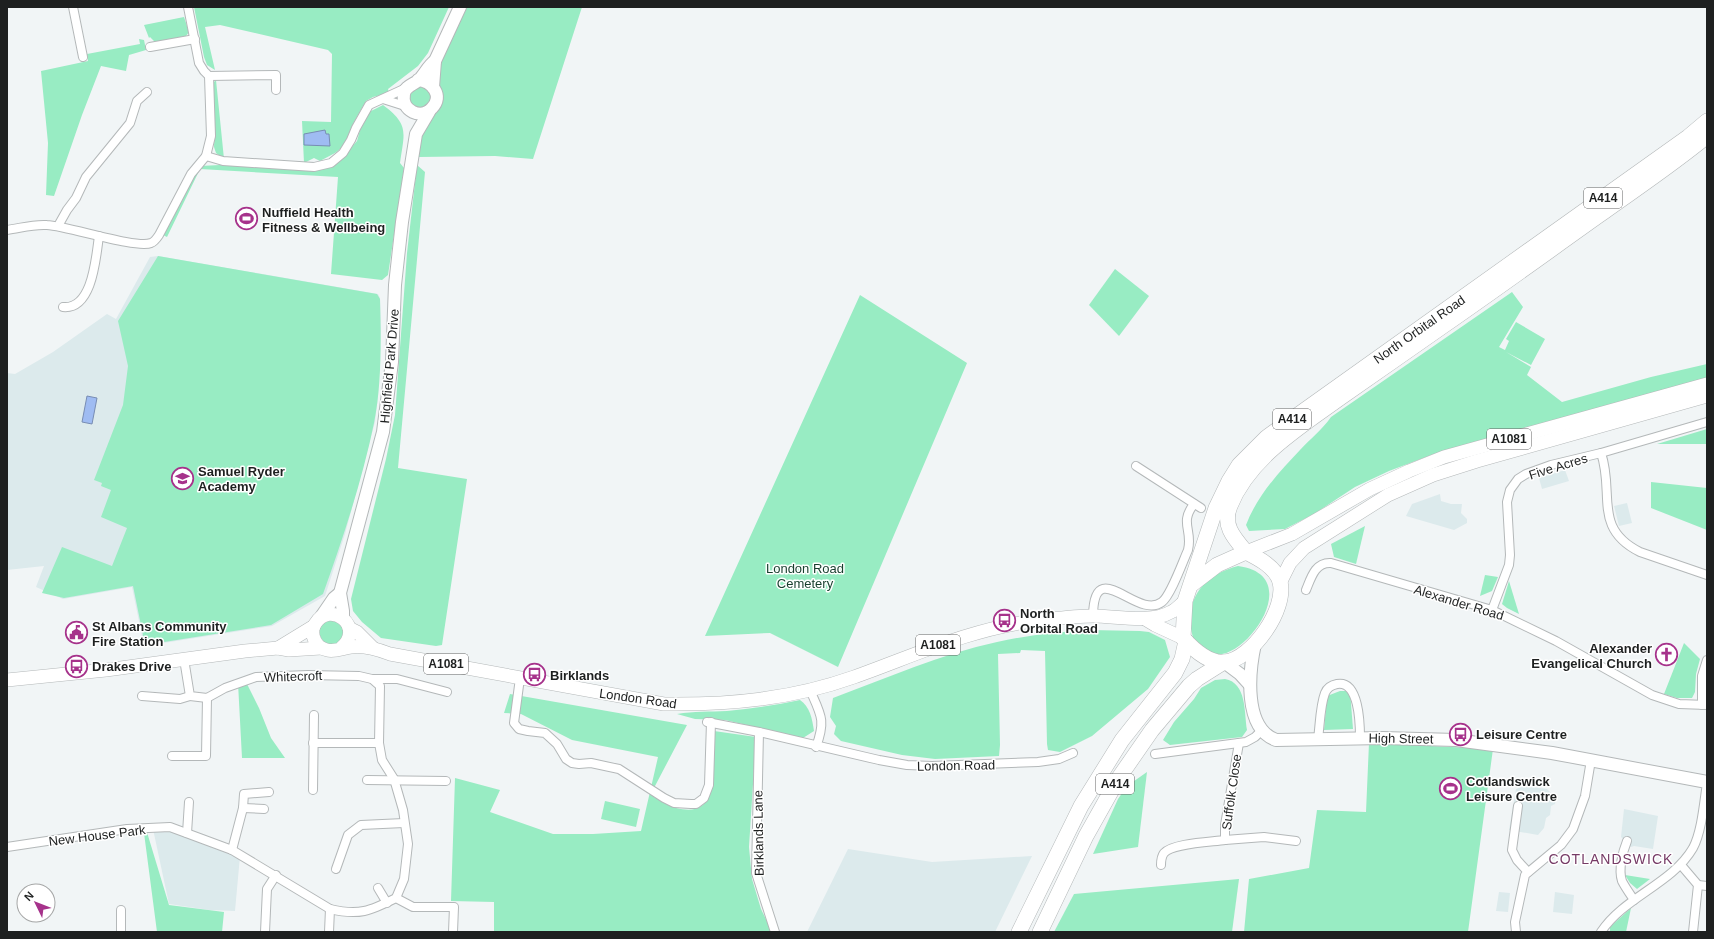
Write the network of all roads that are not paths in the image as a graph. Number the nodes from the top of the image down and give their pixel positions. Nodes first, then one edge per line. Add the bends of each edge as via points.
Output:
1 (73, 7) edge
2 (188, 7) edge
3 (460, 7) edge
4 (195, 39) junction
5 (150, 47) dead end
6 (83, 57) dead end
7 (435, 61) junction
8 (209, 76) junction
9 (418, 80) junction
10 (433, 87) junction
11 (406, 88) junction
12 (276, 90) dead end
13 (147, 92) dead end
14 (383, 99) junction
15 (408, 109) junction
16 (429, 112) junction
17 (1707, 121) edge
18 (416, 134) junction
19 (1707, 136) edge
20 (206, 156) junction
21 (58, 226) junction
22 (7, 230) edge
23 (99, 236) junction
24 (63, 307) dead end
25 (1707, 384) edge
26 (1707, 396) edge
27 (1707, 422) edge
28 (1601, 453) junction
29 (1136, 466) dead end
30 (1246, 552) junction
31 (1707, 575) edge
32 (1280, 583) junction
33 (1191, 584) junction
34 (1306, 590) dead end
35 (340, 593) junction
36 (1185, 601) junction
37 (1492, 610) junction
38 (1093, 616) junction
39 (1146, 619) junction
40 (318, 622) junction
41 (346, 623) junction
42 (1185, 640) junction
43 (1254, 644) junction
44 (278, 648) junction
45 (321, 648) junction
46 (341, 648) junction
47 (373, 648) junction
48 (184, 659) junction
49 (1707, 660) edge
50 (1224, 662) junction
51 (520, 678) junction
52 (372, 679) junction
53 (7, 680) edge
54 (1250, 685) junction
55 (810, 690) junction
56 (447, 692) dead end
57 (142, 696) dead end
58 (190, 696) junction
59 (207, 698) junction
60 (1704, 705) edge
61 (314, 715) dead end
62 (1262, 730) junction
63 (760, 732) junction
64 (1360, 738) junction
65 (1318, 739) junction
66 (313, 743) junction
67 (379, 743) junction
68 (1239, 743) junction
69 (816, 747) junction
70 (1072, 753) dead end
71 (1155, 754) dead end
72 (172, 756) dead end
73 (1590, 760) junction
74 (394, 779) junction
75 (367, 780) dead end
76 (446, 781) dead end
77 (1707, 782) edge
78 (313, 790) dead end
79 (269, 792) dead end
80 (189, 802) dead end
81 (1518, 806) dead end
82 (243, 808) junction
83 (264, 809) dead end
84 (404, 823) junction
85 (187, 833) junction
86 (1225, 840) junction
87 (1627, 841) dead end
88 (1296, 842) dead end
89 (7, 847) edge
90 (232, 850) junction
91 (1161, 865) dead end
92 (1681, 865) junction
93 (336, 869) dead end
94 (1528, 872) junction
95 (276, 876) junction
96 (1698, 885) junction
97 (1707, 886) edge
98 (378, 888) dead end
99 (396, 898) junction
100 (1634, 900) junction
101 (387, 903) junction
102 (330, 909) junction
103 (121, 910) dead end
104 (121, 932) edge
105 (265, 932) edge
106 (329, 932) edge
107 (453, 932) edge
108 (775, 932) edge
109 (1019, 932) edge
110 (1040, 932) edge
111 (1516, 932) edge
112 (1601, 932) edge
113 (1693, 932) edge

1 - 6 street
2 - 4 street
3 - 7 street, Highfield Park Drive
4 - 5 street
4 - 8 street via 199,63
7 - 9 street, Highfield Park Drive
7 - 10 street, Highfield Park Drive
8 - 12 street via 276,75
8 - 20 street via 211,136
9 - 10 street
9 - 11 street, Highfield Park Drive
10 - 16 street, Highfield Park Drive via 437,99
11 - 14 street
11 - 15 street, Highfield Park Drive via 403,100
13 - 21 street via 137,100 130,123 86,177
14 - 15 street
14 - 20 street via 369,105 351,140 331,163 299,166 223,161
15 - 16 street via 417,114
15 - 18 street, Highfield Park Drive
16 - 18 street, Highfield Park Drive
17 - 33 highway, North Orbital Road / A414 via 1267,437 1239,465 1222,493
18 - 35 street, Highfield Park Drive via 395,285 387,412
19 - 30 highway, North Orbital Road / A414 via 1277,445 1244,481 1227,515 1229,529
20 - 23 street via 191,174 155,240 146,244
21 - 22 street via 31,225
21 - 23 street
23 - 24 street via 90,285 78,304
25 - 30 main road, A1081 via 1444,457 1370,489 1292,534
26 - 32 main road, A1081 via 1477,461 1407,486 1381,499 1304,548 1290,563
27 - 28 street, Five Acres
28 - 31 street via 1607,475 1607,510 1610,522 1619,537 1640,552
28 - 37 street, Five Acres via 1526,474 1518,479 1510,490 1507,502 1509,565
29 - 38 street via 1197,506 1187,515 1190,544 1164,601 1149,606 1114,589 1106,588 1094,599
30 - 32 highway via 1265,563
30 - 33 highway via 1217,565
32 - 43 highway via 1278,608 1269,626
33 - 36 highway
34 - 37 street, Alexander Road via 1319,566 1331,563
35 - 40 street, Highfield Park Drive
35 - 41 street, Highfield Park Drive
36 - 39 main road, London Road / A1081 via 1172,612
36 - 42 highway
37 - 60 street, Alexander Road via 1556,641 1652,695 1679,704
38 - 39 main road, London Road / A1081
38 - 55 main road, London Road / A1081 via 1024,622 972,634 854,677
39 - 42 main road, London Road / A1081
40 - 41 main road via 331,614
40 - 44 main road, London Road / A1081
40 - 45 main road via 313,636
41 - 46 main road via 348,640
41 - 47 main road, London Road / A1081
42 - 50 highway via 1205,656
42 - 109 highway, A414 via 1182,659 1175,673 1122,740 1081,806
43 - 50 highway via 1238,656
43 - 54 street
44 - 45 main road, London Road / A1081
44 - 48 main road, London Road / A1081
45 - 46 main road, London Road / A1081 via 334,651
46 - 47 main road, London Road / A1081
47 - 51 main road, London Road / A1081 via 390,654
48 - 53 main road, London Road / A1081
48 - 58 street
49 - 60 street via 1702,676
50 - 54 street
50 - 110 highway, A414 via 1197,678 1189,686 1133,756 1100,810
51 - 55 main road, London Road / A1081 via 664,704 710,705
51 - 63 street, London Road via 514,723 519,729 545,733 558,744 566,759 572,763 591,762 619,769 674,803 696,804 704,798 709,785 709,722
52 - 56 street via 397,679
52 - 59 street, Whitecroft via 359,676 314,675 256,677 225,688
52 - 67 street via 380,686
54 - 62 street via 1255,716
55 - 69 street via 822,722
57 - 58 street
58 - 59 street
59 - 72 street via 206,756
61 - 66 street
62 - 65 street, High Street via 1276,740
62 - 68 street via 1251,740
63 - 69 street, London Road
63 - 108 street, Birklands Lane via 756,873
64 - 65 street, High Street
64 - 65 street via 1354,695 1349,687 1340,684 1331,686 1324,694
64 - 73 street, High Street via 1456,740
66 - 67 street
66 - 78 street
67 - 74 street via 382,760
68 - 71 street
68 - 86 street, Suffolk Close via 1225,825
69 - 70 street, London Road via 886,762 932,766 1038,762 1059,759
73 - 77 street, High Street
73 - 94 street via 1585,796 1573,829 1561,845
74 - 75 street
74 - 76 street
74 - 84 street
77 - 92 street via 1698,835
79 - 82 street via 244,794
80 - 85 street
81 - 94 street via 1512,850
82 - 83 street
82 - 90 street
84 - 93 street via 361,825 348,836
84 - 99 street via 408,844 404,879
85 - 89 street, New House Park via 170,827 127,829
85 - 90 street, New House Park
86 - 88 street, Suffolk Close via 1264,837
86 - 91 street, Suffolk Close via 1174,848 1165,852
87 - 100 street via 1621,875 1622,882
90 - 95 street, New House Park
92 - 96 street
92 - 100 street
94 - 111 street via 1519,897
95 - 102 street, New House Park
95 - 105 street via 267,889
96 - 97 street
96 - 113 street
98 - 101 street
99 - 101 street, New House Park
99 - 107 street via 413,907 454,907
100 - 112 street via 1609,921
101 - 102 street, New House Park via 369,911 347,913
102 - 106 street
103 - 104 street

